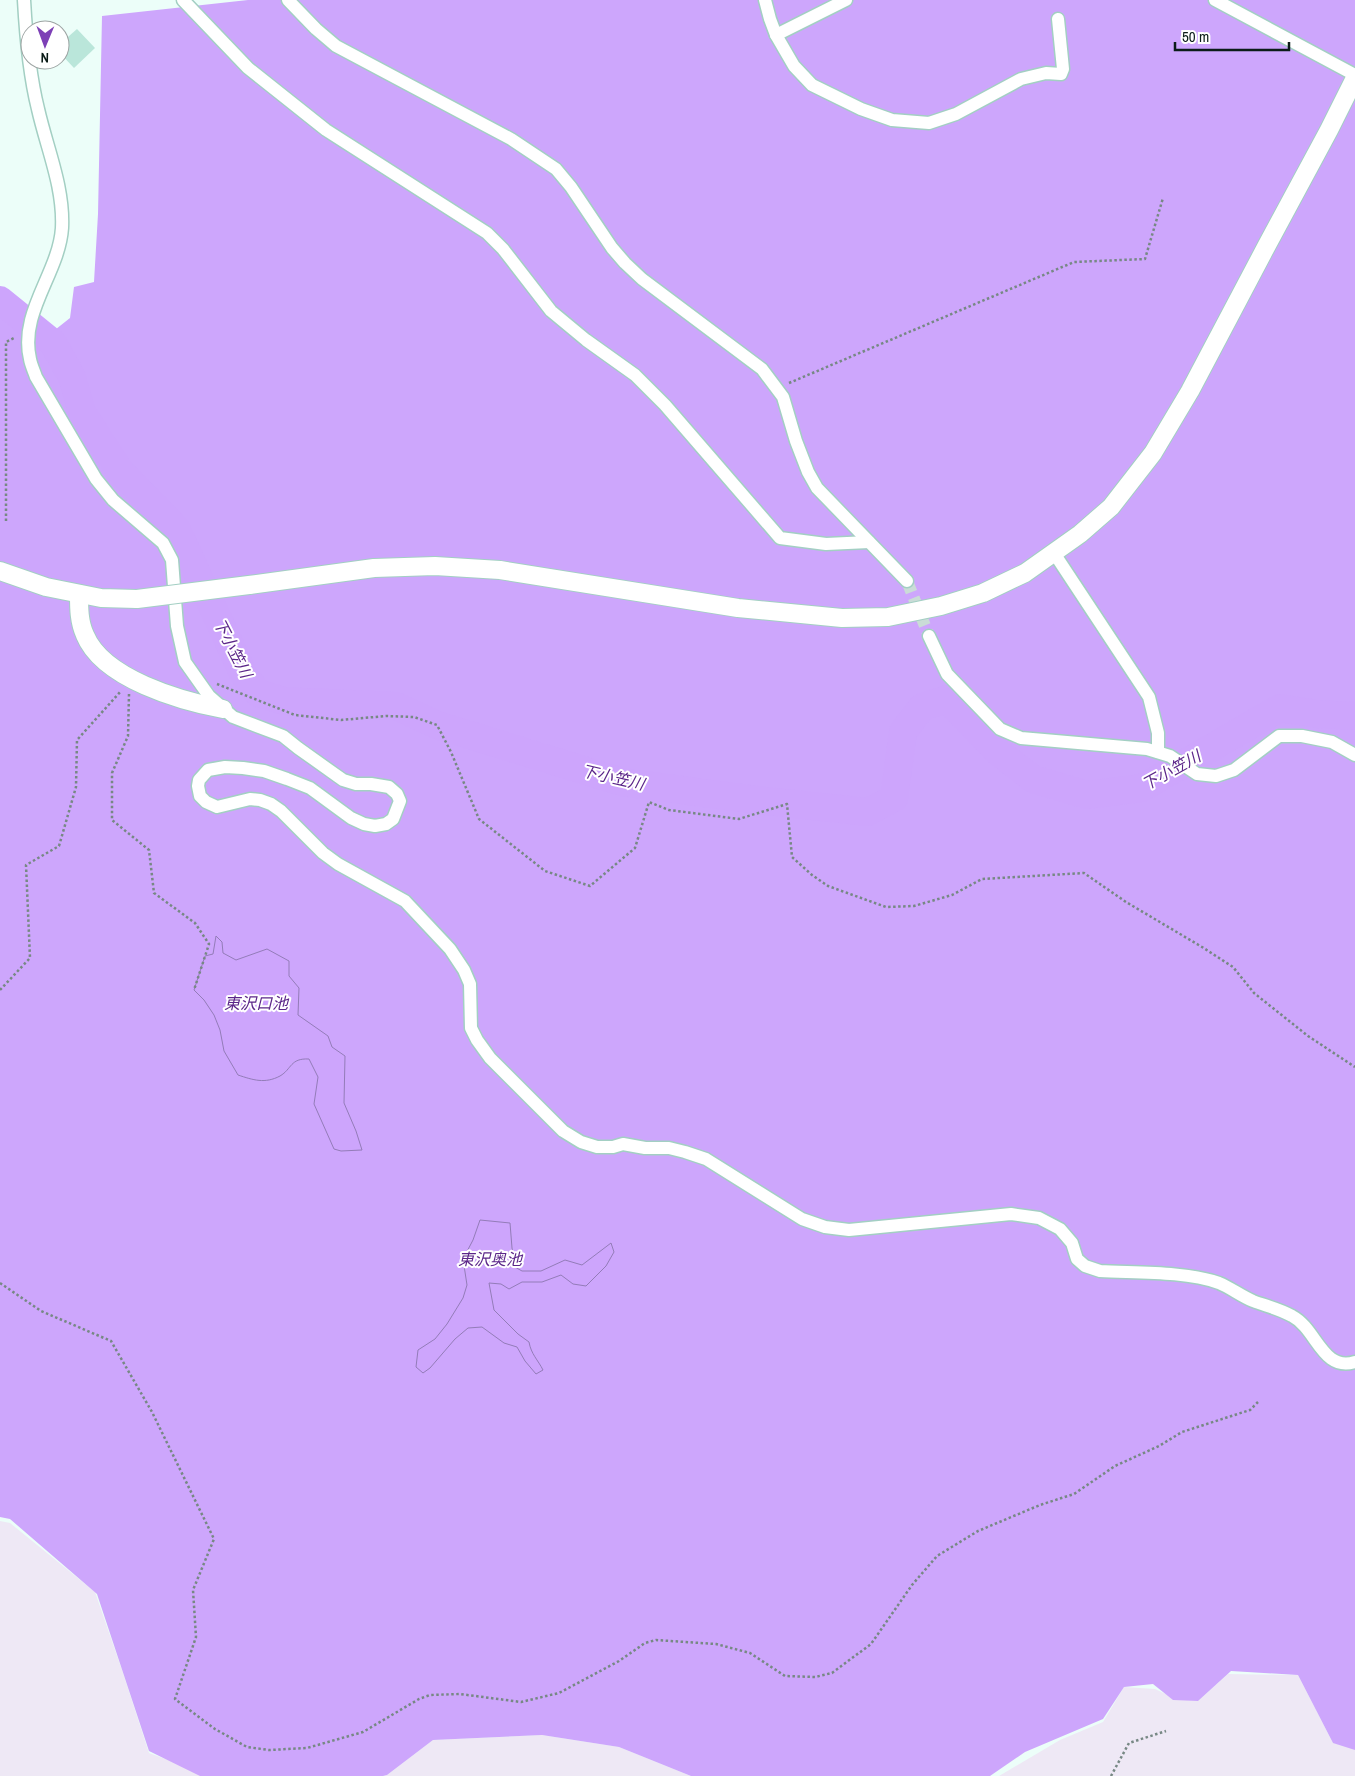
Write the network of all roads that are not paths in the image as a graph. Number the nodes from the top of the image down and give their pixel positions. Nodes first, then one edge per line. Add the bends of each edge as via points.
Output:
1 (24, 0) edge
2 (183, 0) edge
3 (288, 0) edge
4 (765, 0) edge
5 (846, 0) edge
6 (1215, 0) edge
7 (1058, 19) dead end
8 (776, 35) junction
9 (1355, 76) edge
10 (869, 542) junction
11 (1054, 553) junction
12 (0, 571) edge
13 (907, 581) tunnel mouth
14 (78, 594) junction
15 (929, 636) tunnel mouth
16 (223, 709) junction
17 (1158, 752) junction
18 (1355, 755) edge
19 (1355, 1362) edge

1 - 16 street via 31,82 56,174 62,211 60,240 33,311 28,339 29,359 36,377 96,479 112,500 163,543 168,551 172,560 177,626 185,662 209,696
2 - 10 street via 248,68 326,130 487,233 551,311 636,375 665,405 780,538 826,544
3 - 10 street via 336,46 510,139 556,169 612,248 642,280 762,369 783,396 808,472 817,488
4 - 8 street
5 - 8 street
6 - 9 street
7 - 8 street via 1061,74 1046,73 1022,79 956,114 929,123 892,120 812,85 794,66
9 - 11 street via 1190,391 1152,452 1111,507
10 - 13 street
11 - 14 street, bridge via 1025,573 983,593 888,617 842,618 738,608 500,570 435,566 374,568 137,599
11 - 17 street via 1149,697 1158,733
12 - 14 street
14 - 16 street via 80,622 86,637 108,665 134,681 197,704
15 - 17 street via 947,674 1000,729 1021,738
16 - 19 street via 233,717 283,736 343,780 389,788 397,794 400,801 394,819 375,826 351,818 310,788 264,771 225,767 208,770 198,786 200,796 217,807 250,799 271,804 338,864 405,901 450,949 464,970 470,984 471,1028 490,1058 562,1131 581,1142 597,1148 623,1144 669,1148 706,1160 802,1219 825,1227 848,1230 1011,1214 1039,1218 1060,1229 1072,1243 1077,1259 1085,1266 1198,1278 1219,1284 1294,1316 1311,1331 1325,1354 1335,1362
17 - 18 street via 1197,774 1216,776 1234,770 1278,736 1302,736 1332,742

